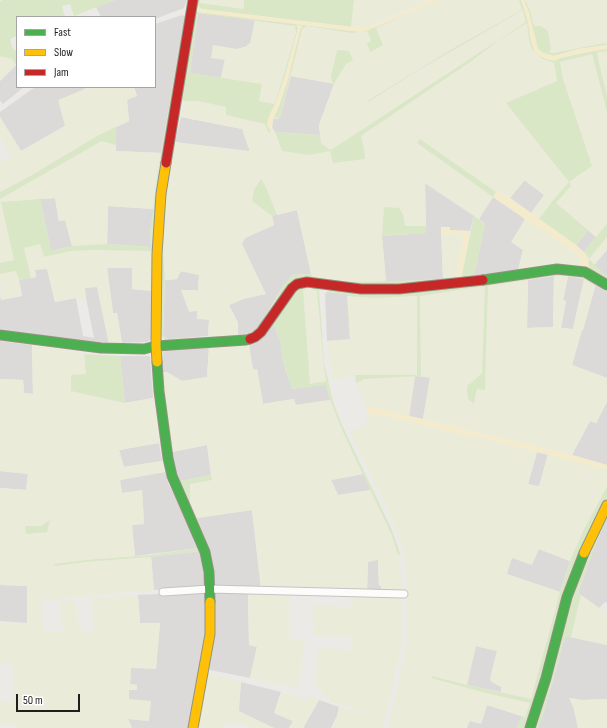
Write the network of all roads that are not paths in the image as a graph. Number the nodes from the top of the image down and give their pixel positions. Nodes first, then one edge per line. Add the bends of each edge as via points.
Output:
1 (193, 0) edge
2 (607, 285) edge
3 (0, 335) edge
4 (156, 346) junction
5 (607, 504) edge
6 (210, 589) junction
7 (163, 592) dead end
8 (404, 594) dead end
9 (193, 728) edge
10 (530, 728) edge

1 - 4 street via 161,194 157,254
2 - 4 street via 585,272 558,269 399,289 361,289 302,282 292,288 267,325 255,337 246,340
3 - 4 street via 101,348 144,349
4 - 6 street via 159,390 172,476 205,552
5 - 10 street via 586,547 567,597
6 - 7 street
6 - 8 street
6 - 9 street via 210,634

